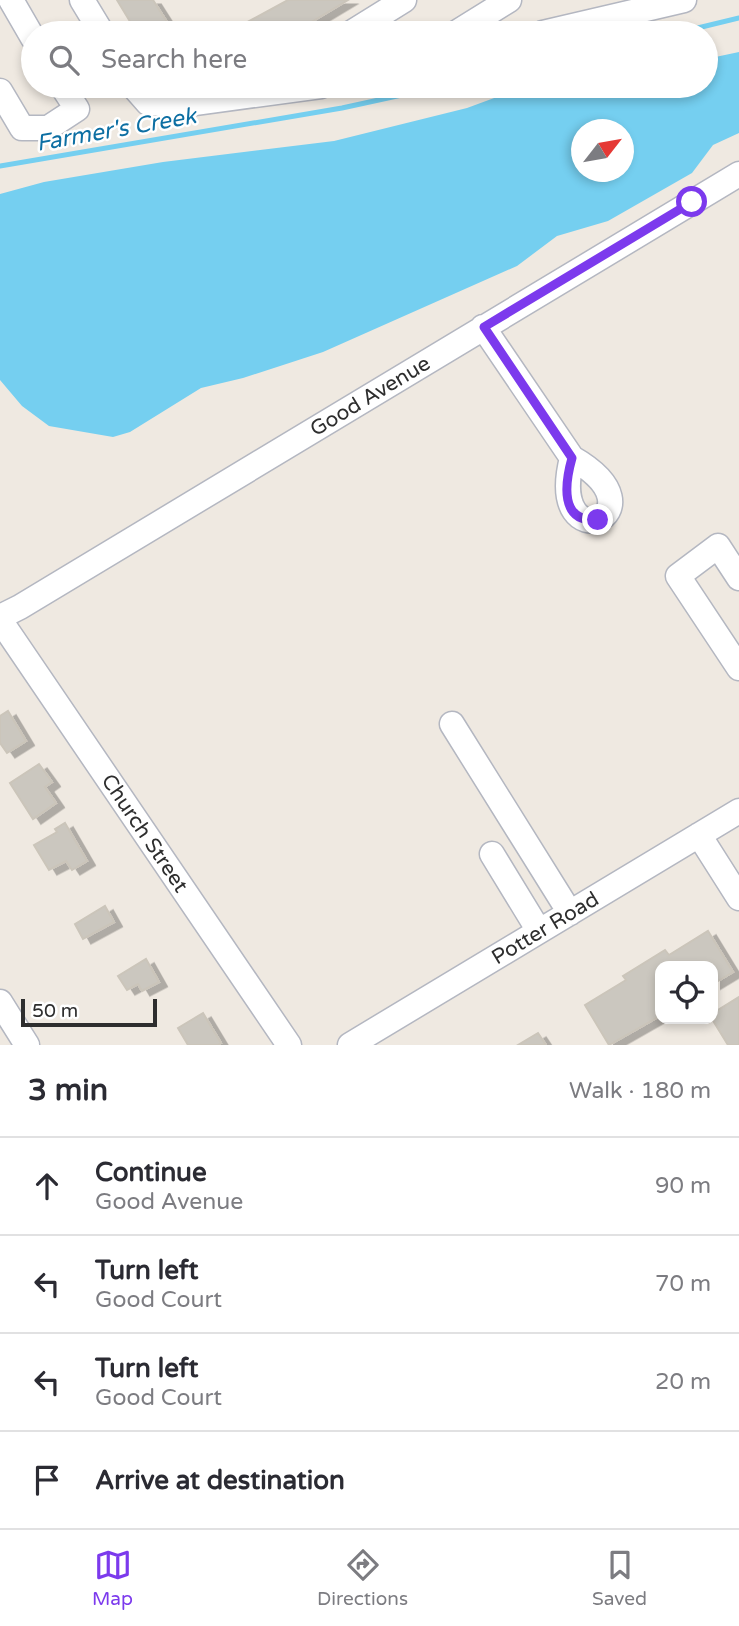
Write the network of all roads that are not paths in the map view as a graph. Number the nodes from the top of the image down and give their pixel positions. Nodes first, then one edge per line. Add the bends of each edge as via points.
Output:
1 (10, 0) edge
2 (82, 0) edge
3 (404, 0) edge
4 (509, 0) edge
5 (673, 1) edge
6 (23, 21) edge
7 (95, 21) edge
8 (370, 21) edge
9 (475, 21) edge
10 (592, 21) edge
11 (0, 90) edge
12 (70, 98) edge
13 (144, 98) edge
14 (228, 98) edge
15 (739, 174) edge
16 (484, 327) junction
17 (572, 458) dead end
18 (739, 578) edge
19 (0, 618) edge
20 (739, 668) edge
21 (452, 724) dead end
22 (739, 811) edge
23 (699, 835) junction
24 (492, 854) dead end
25 (739, 898) edge
26 (570, 913) junction
27 (540, 931) junction
28 (0, 1002) edge
29 (27, 1045) edge
30 (289, 1045) edge
31 (350, 1045) edge

1 - 6 street
2 - 7 street
3 - 8 street
4 - 9 street
5 - 10 street
11 - 12 street via 22,128 48,128 77,109
13 - 14 street via 148,103 180,105
15 - 16 street, Good Avenue
16 - 17 street
16 - 19 street, Good Avenue
18 - 20 street via 719,546 678,576
19 - 30 street, Church Street
21 - 26 street
22 - 23 street, Potter Road
23 - 25 street
23 - 26 street, Potter Road
24 - 27 street
26 - 27 street, Potter Road
27 - 31 street, Potter Road
28 - 29 street

